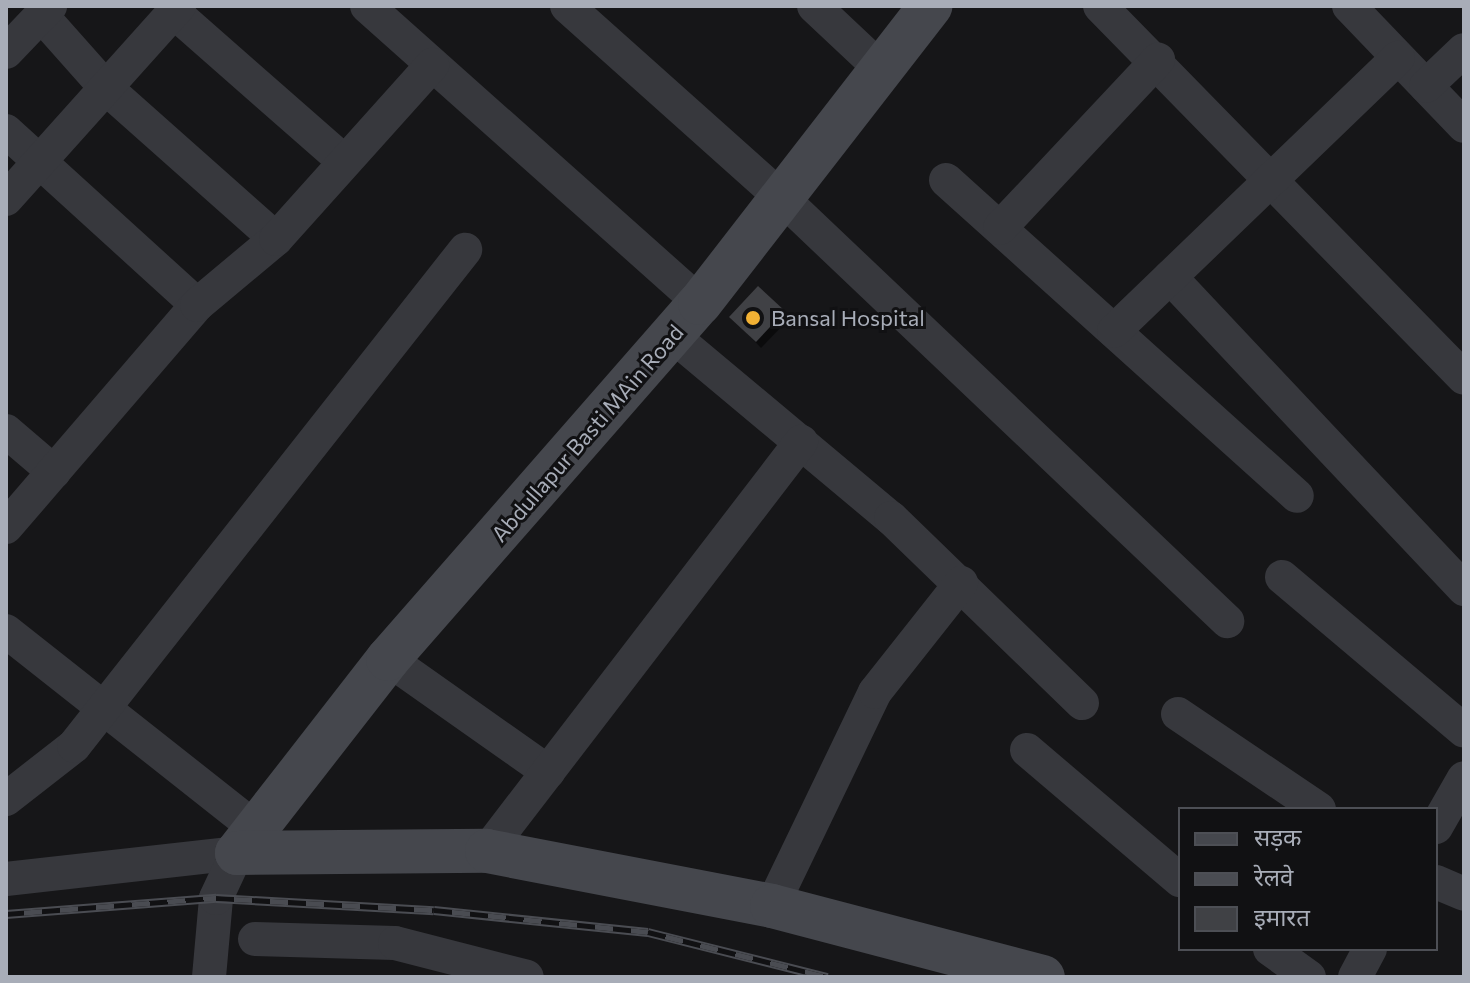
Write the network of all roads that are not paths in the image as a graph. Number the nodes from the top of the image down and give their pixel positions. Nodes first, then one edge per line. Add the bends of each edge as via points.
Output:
1 (367, 6) edge
2 (567, 6) edge
3 (814, 6) edge
4 (930, 6) edge
5 (1100, 6) edge
6 (1349, 6) edge
7 (177, 9) edge
8 (46, 11) edge
9 (1464, 50) edge
10 (6, 52) edge
11 (1398, 58) junction
12 (1158, 60) junction
13 (432, 65) junction
14 (880, 68) junction
15 (1426, 86) junction
16 (106, 88) junction
17 (1464, 126) edge
18 (6, 131) edge
19 (39, 159) junction
20 (345, 162) junction
21 (946, 180) dead end
22 (1268, 181) junction
23 (6, 199) edge
24 (783, 199) junction
25 (1000, 228) junction
26 (276, 239) junction
27 (465, 250) dead end
28 (1170, 277) junction
29 (700, 303) junction
30 (197, 305) junction
31 (1114, 331) junction
32 (673, 336) junction
33 (1464, 378) edge
34 (6, 431) edge
35 (801, 442) junction
36 (54, 472) junction
37 (1297, 496) dead end
38 (6, 527) edge
39 (1282, 577) dead end
40 (961, 583) junction
41 (1464, 589) edge
42 (1227, 621) dead end
43 (6, 631) edge
44 (388, 659) junction
45 (1082, 703) dead end
46 (104, 709) junction
47 (1178, 714) dead end
48 (1464, 731) edge
49 (1027, 750) dead end
50 (548, 772) junction
51 (1464, 778) edge
52 (6, 799) edge
53 (1316, 807) edge
54 (1438, 824) edge
55 (246, 841) junction
56 (487, 851) junction
57 (1178, 878) edge
58 (6, 879) edge
59 (1438, 883) edge
60 (1464, 894) edge
61 (772, 906) junction
62 (255, 939) dead end
63 (1273, 951) edge
64 (1369, 951) edge
65 (209, 977) edge
66 (527, 977) edge
67 (1043, 977) edge
68 (1309, 977) edge
69 (1355, 977) edge

1 - 13 street
2 - 24 street
3 - 14 street
4 - 14 street, Abdullapur Basti MAin Road
5 - 12 street
6 - 11 street
7 - 16 street
7 - 20 street
8 - 10 street
8 - 16 street
9 - 15 street
11 - 15 street
11 - 22 street
12 - 22 street
12 - 25 street
13 - 20 street
13 - 29 street
14 - 24 street, Abdullapur Basti MAin Road
15 - 17 street
16 - 19 street
16 - 26 street
18 - 19 street
19 - 23 street
19 - 30 street
20 - 26 street
21 - 25 street
22 - 28 street
22 - 33 street
24 - 29 street, Abdullapur Basti MAin Road
24 - 42 street
25 - 31 street
26 - 30 street
27 - 46 street
28 - 31 street
28 - 41 street
29 - 32 street, Abdullapur Basti MAin Road
30 - 36 street
31 - 37 street
32 - 35 street
32 - 44 street, Abdullapur Basti MAin Road
34 - 36 street
35 - 40 street
35 - 50 street
36 - 38 street
39 - 48 street
40 - 45 street
40 - 61 street via 875,692
43 - 46 street
44 - 50 street
44 - 55 street, Abdullapur Basti MAin Road
46 - 52 street via 74,746
46 - 55 street
47 - 53 street
49 - 57 street
50 - 56 street
51 - 54 street
55 - 56 street
55 - 58 street
55 - 65 street via 216,898
56 - 61 street
59 - 60 street
61 - 67 street
62 - 66 street via 395,943
63 - 68 street
64 - 69 street

